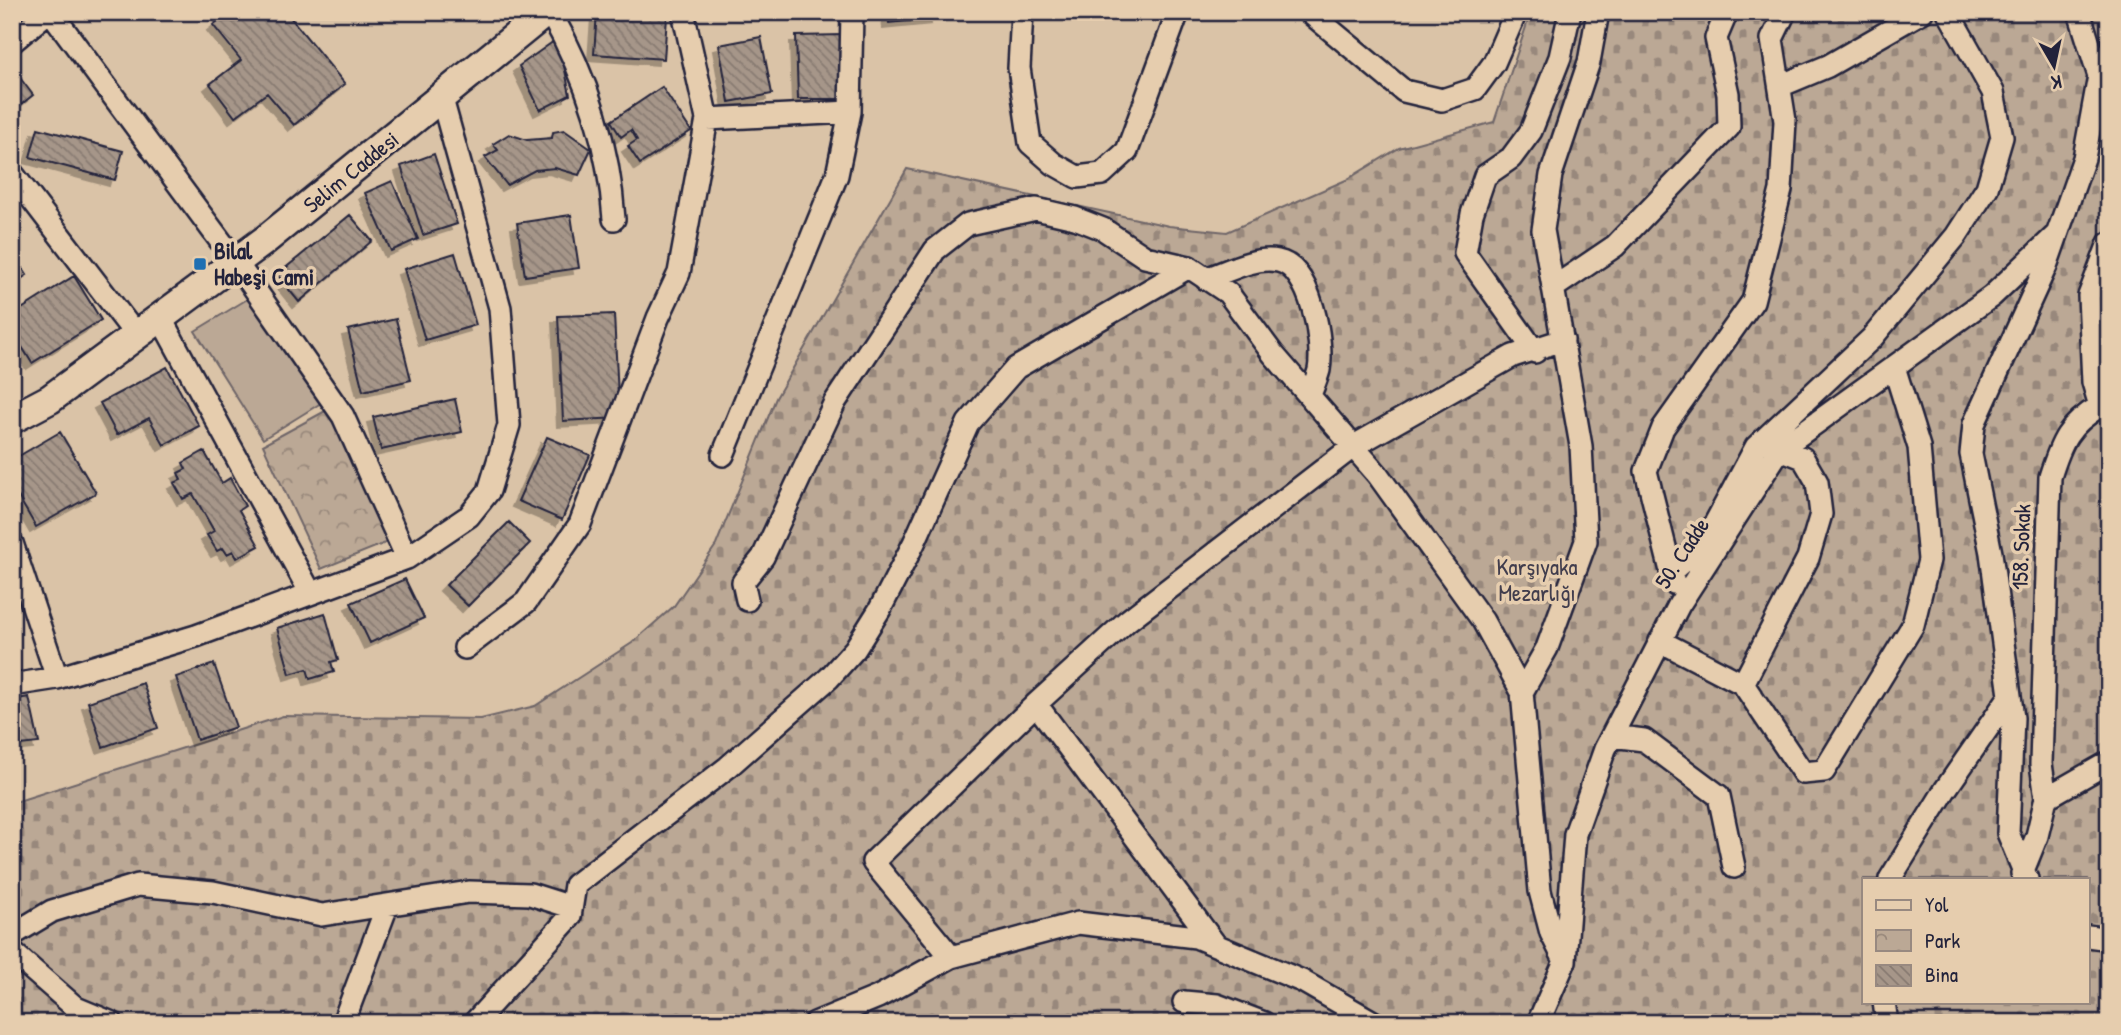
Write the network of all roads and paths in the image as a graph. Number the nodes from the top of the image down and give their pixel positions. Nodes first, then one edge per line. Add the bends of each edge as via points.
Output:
1 (50, 12) edge
2 (548, 12) edge
3 (683, 12) edge
4 (852, 12) edge
5 (1022, 12) edge
6 (1178, 12) edge
7 (1308, 12) edge
8 (1516, 12) edge
9 (1570, 12) edge
10 (1598, 12) edge
11 (1727, 12) edge
12 (1785, 12) edge
13 (1922, 12) edge
14 (1948, 12) edge
15 (2079, 12) edge
16 (12, 42) edge
17 (1780, 86) junction
18 (442, 99) junction
19 (850, 112) junction
20 (707, 119) junction
21 (12, 173) edge
22 (614, 219) dead end
23 (2057, 234) junction
24 (2109, 243) edge
25 (236, 262) junction
26 (1198, 273) junction
27 (1553, 288) junction
28 (160, 317) junction
29 (136, 335) junction
30 (1563, 340) junction
31 (1535, 352) junction
32 (1894, 367) junction
33 (1310, 395) junction
34 (2104, 405) edge
35 (12, 419) edge
36 (1354, 446) junction
37 (1780, 449) junction
38 (723, 455) dead end
39 (12, 543) edge
40 (407, 558) junction
41 (1671, 572) junction
42 (310, 593) junction
43 (747, 600) dead end
44 (1679, 605) junction
45 (1660, 641) junction
46 (465, 648) dead end
47 (57, 678) junction
48 (1743, 684) junction
49 (12, 685) edge
50 (1522, 692) junction
51 (2010, 695) junction
52 (1036, 704) junction
53 (1612, 736) junction
54 (2109, 762) edge
55 (2046, 798) junction
56 (1734, 867) dead end
57 (2024, 876) edge
58 (1891, 878) edge
59 (387, 906) junction
60 (571, 907) junction
61 (12, 934) edge
62 (2090, 936) edge
63 (2109, 939) edge
64 (1217, 946) junction
65 (12, 952) edge
66 (951, 957) junction
67 (1565, 961) junction
68 (1184, 1002) dead end
69 (1884, 1004) edge
70 (112, 1023) edge
71 (343, 1023) edge
72 (474, 1023) edge
73 (815, 1023) edge
74 (1264, 1023) edge
75 (1375, 1023) edge
76 (1538, 1023) edge
77 (1887, 1023) edge

1 - 16 street
1 - 25 street
2 - 18 main road, Selim Caddesi
2 - 22 street via 576,61 600,124
3 - 20 street
4 - 19 street
5 - 6 street via 1019,68 1030,143 1077,177 1102,174 1127,151
7 - 8 street via 1404,91 1442,100 1475,89 1494,63
9 - 31 street via 1560,57 1531,131 1511,158 1485,176 1465,253
10 - 27 street via 1589,62 1551,175 1543,230
11 - 27 street via 1716,38 1728,94 1729,127 1615,246
12 - 17 street via 1772,40
13 - 17 street via 1828,66
14 - 41 street via 1993,92 2002,137 1987,188 1956,236 1872,338 1756,447 1705,542
15 - 23 street via 2099,76 2084,158
17 - 41 street via 1785,121 1782,190 1753,301 1662,428 1646,471
18 - 25 main road, Selim Caddesi
18 - 40 street via 500,308 509,425 489,491 468,516
19 - 20 street
19 - 38 street via 837,176
20 - 46 street via 679,274 580,524 526,602
21 - 29 street
23 - 32 street, 50. Cadde via 1992,296
23 - 51 street via 1974,424 1971,454 1991,553
24 - 34 street, 158. Sokak via 2089,296 2093,382
25 - 28 main road, Selim Caddesi
25 - 40 street via 343,416
26 - 33 street via 1228,293
26 - 33 street via 1265,259 1282,261 1300,280 1312,302 1319,338 1319,369
26 - 43 street via 1145,257 1103,229 1036,209 968,225 934,250 835,402 763,557 743,582
26 - 60 street via 1016,368 968,424 914,543 855,649 829,678 728,767 575,885
27 - 30 street
28 - 29 main road, Selim Caddesi
28 - 42 street
29 - 35 main road, Selim Caddesi via 50,398
30 - 31 street
30 - 50 street via 1581,446 1586,541 1547,648
31 - 36 street via 1513,356
32 - 37 street, 50. Cadde
32 - 48 street via 1919,447 1928,560 1913,625 1824,771 1803,773
33 - 36 street
34 - 55 street, 158. Sokak via 2078,419 2061,444 2050,477 2041,764
36 - 50 street via 1483,621
36 - 52 street via 1127,621
37 - 44 street, 50. Cadde
37 - 48 street via 1803,458 1817,482 1821,513 1808,558
39 - 47 street
40 - 42 street
41 - 44 street
42 - 47 street via 196,636
44 - 45 street, 50. Cadde
45 - 48 street
45 - 53 street, 50. Cadde
47 - 49 street
50 - 67 street via 1540,891 1551,933
51 - 57 street via 2008,833
51 - 58 street
52 - 64 street
52 - 66 street via 873,862
53 - 56 street via 1644,740 1719,796
53 - 67 street, 50. Cadde via 1575,834
54 - 55 street
55 - 57 street, 158. Sokak
59 - 60 street via 469,892 530,894
59 - 61 street via 322,915 213,892 138,885 52,911
59 - 71 street
60 - 72 street via 570,917
62 - 63 street
64 - 66 street via 1196,937 1078,923
64 - 75 street via 1302,981
65 - 70 street via 76,1008
66 - 73 street via 878,997
67 - 76 street, 50. Cadde
68 - 74 street via 1217,1005
69 - 77 street

